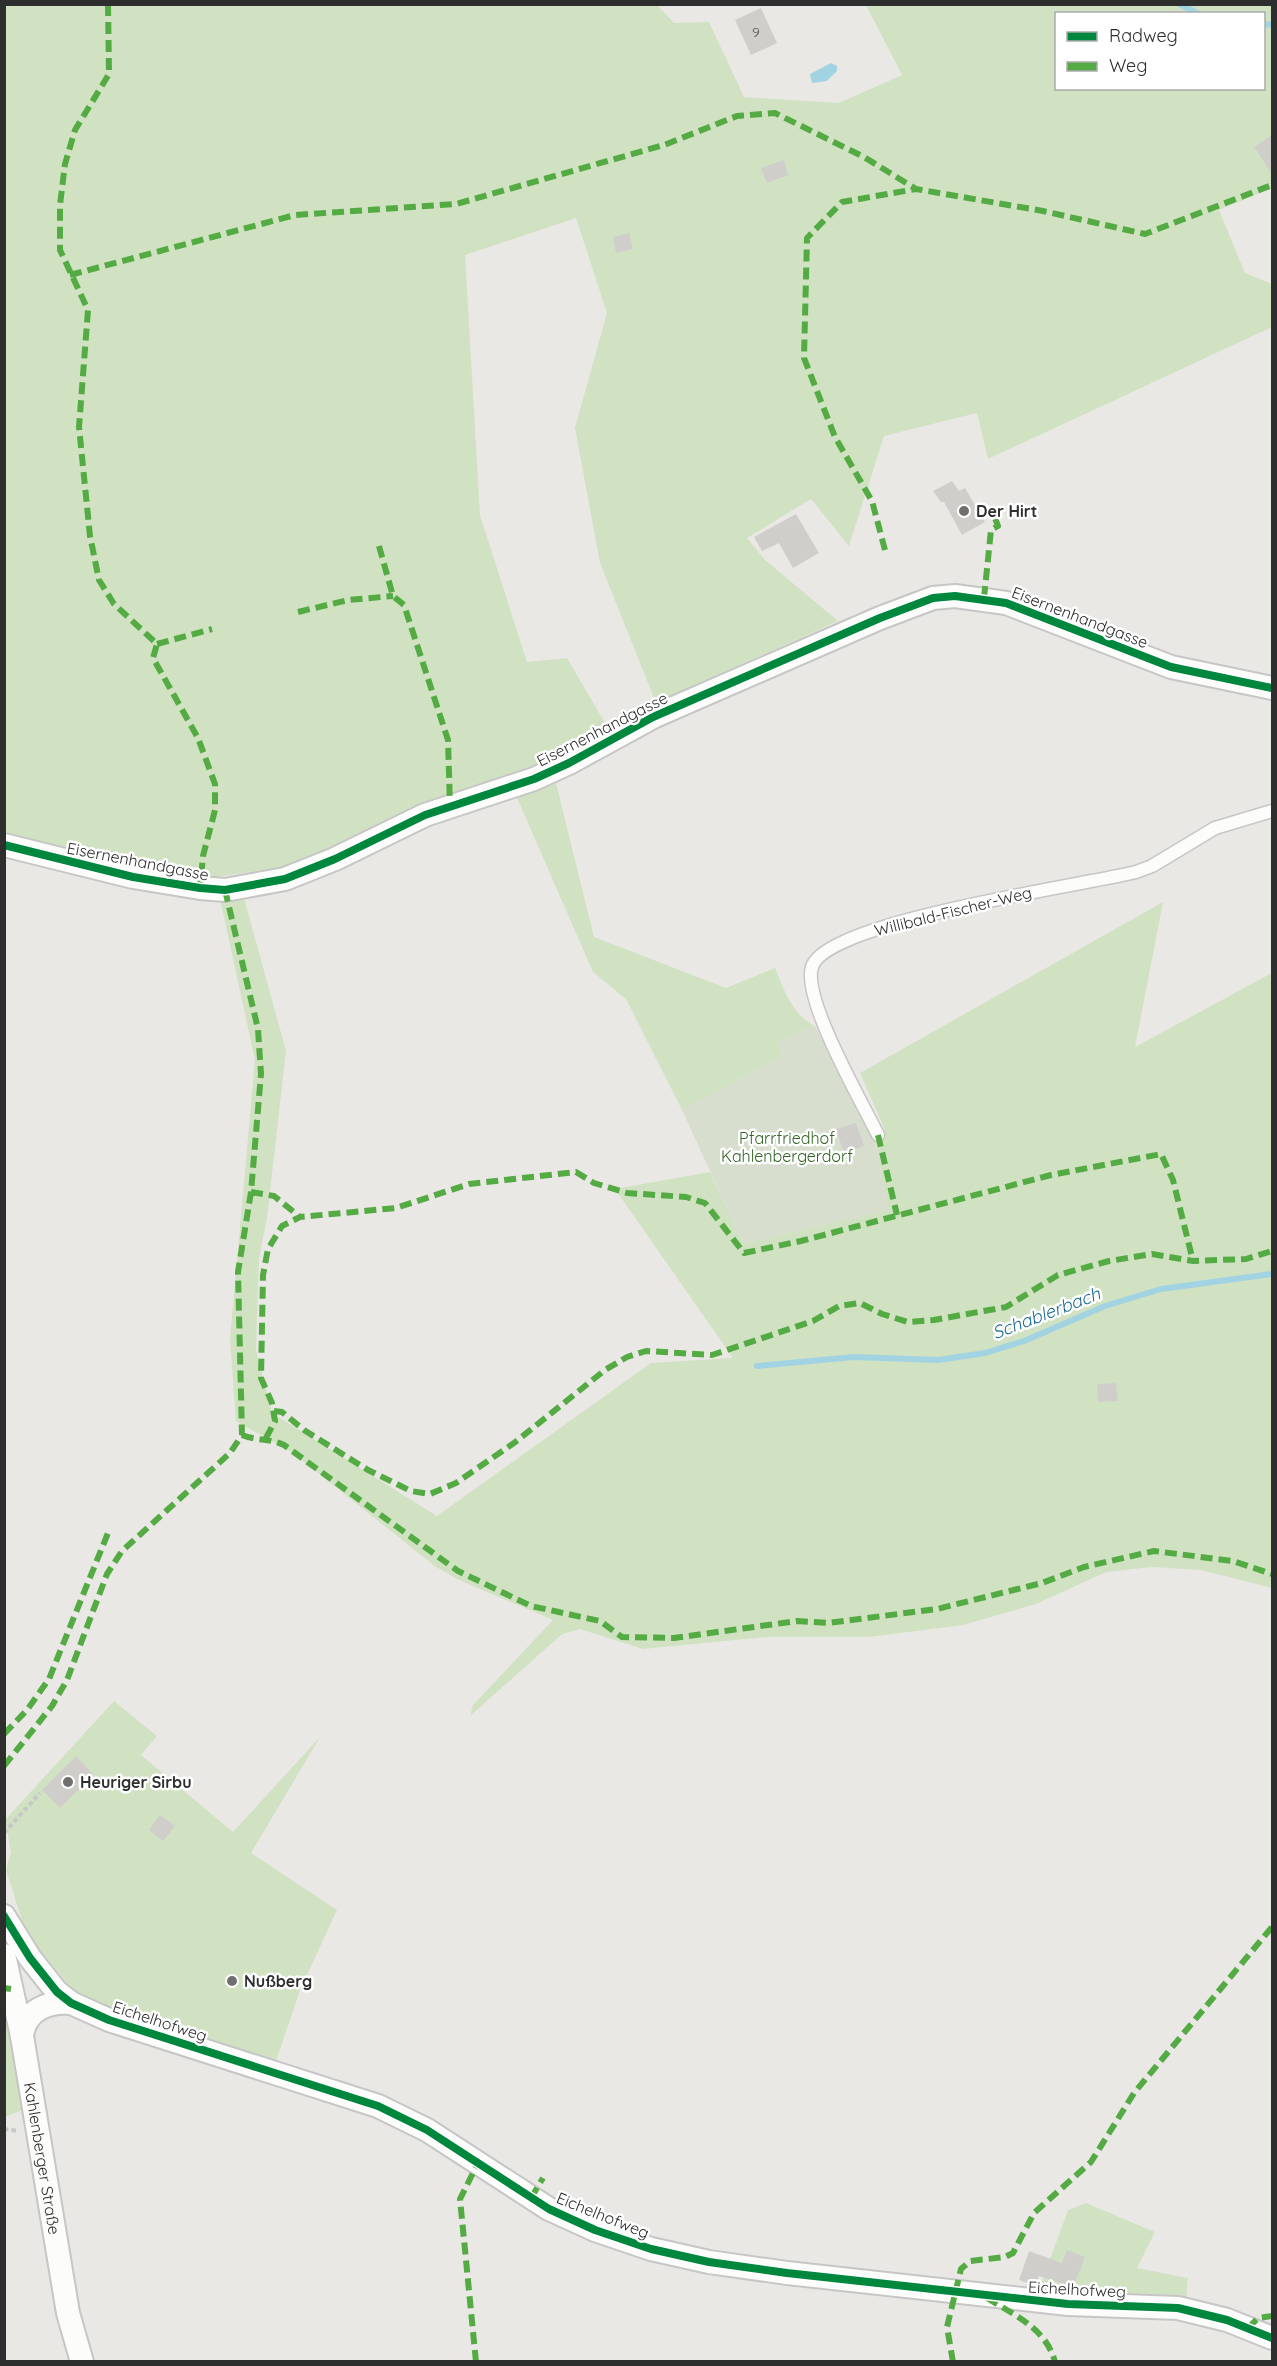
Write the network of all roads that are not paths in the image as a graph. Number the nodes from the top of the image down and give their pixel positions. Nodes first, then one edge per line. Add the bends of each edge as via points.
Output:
1 (1272, 688) edge
2 (1272, 811) edge
3 (4, 845) edge
4 (878, 1135) dead end
5 (4, 1916) edge
6 (4, 1956) edge
7 (71, 2003) junction
8 (22, 2036) junction
9 (1272, 2338) edge
10 (82, 2361) edge

1 - 3 street, Eisernenhandgasse via 1171,667 1006,603 955,596 933,598 652,717 534,779 425,815 285,879 225,890 201,888 133,877
2 - 4 lane, Willibald-Fischer-Weg via 1215,828 1136,872 1021,893 903,922 860,934 820,954 810,978 821,1020
5 - 7 street, Eichelhofweg via 44,1977
6 - 8 street, Kahlenberger Straße
7 - 8 street via 40,2008 26,2020
7 - 9 street, Eichelhofweg via 118,2023 378,2106 427,2130 549,2209 651,2249 721,2265 786,2273 1068,2304 1178,2308 1227,2320
8 - 10 street, Kahlenberger Straße via 68,2313

